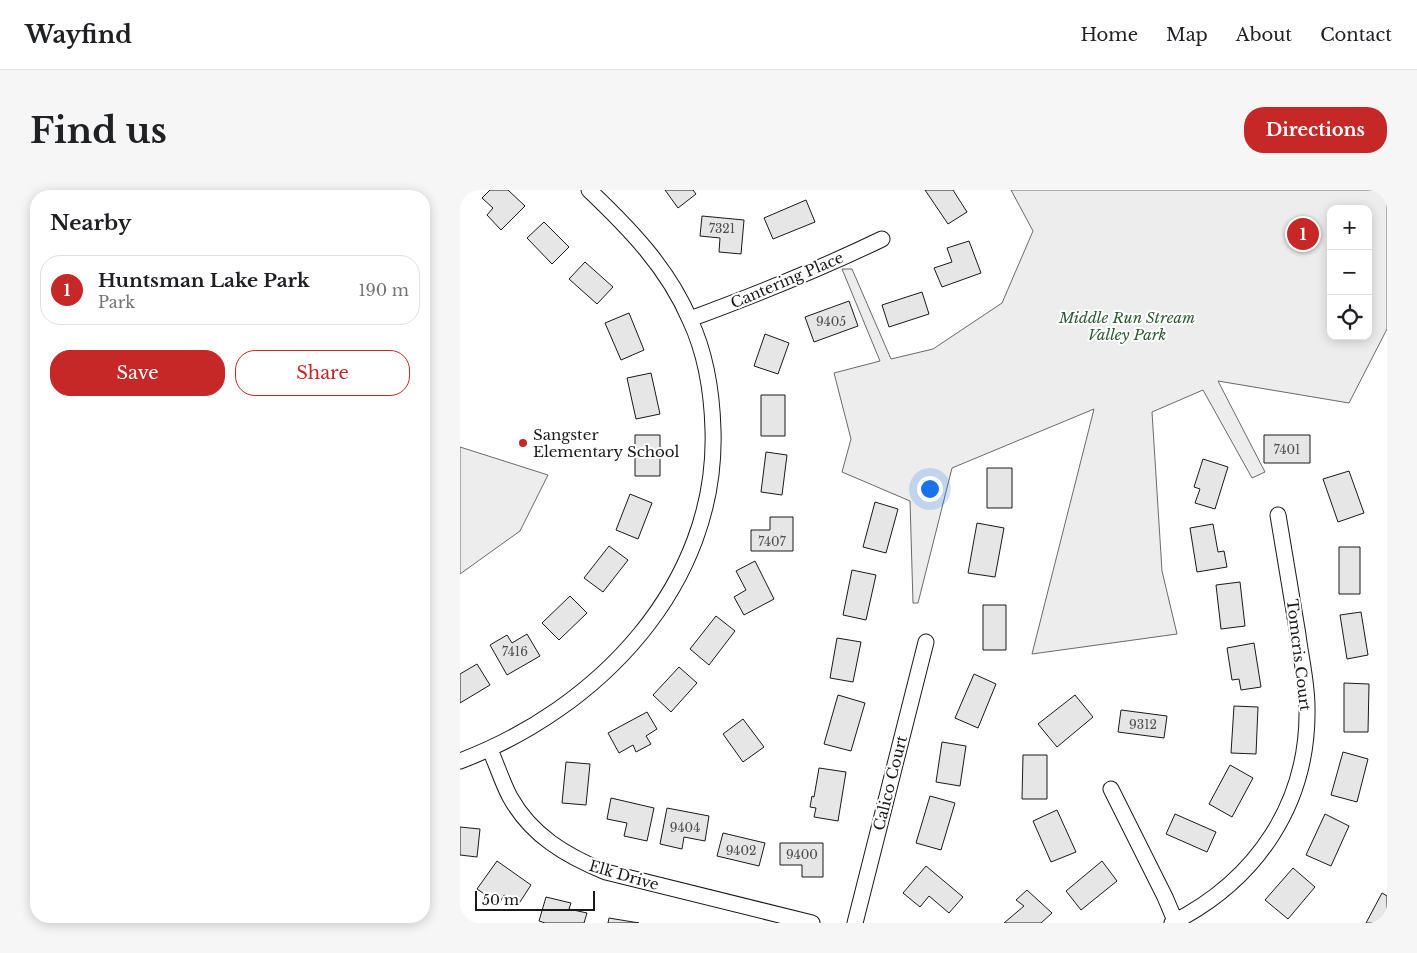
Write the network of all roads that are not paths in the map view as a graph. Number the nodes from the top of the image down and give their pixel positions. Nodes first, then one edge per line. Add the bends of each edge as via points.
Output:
1 (589, 190) edge
2 (882, 239) dead end
3 (690, 319) junction
4 (1278, 515) dead end
5 (926, 642) dead end
6 (490, 750) junction
7 (460, 762) edge
8 (1111, 789) dead end
9 (812, 923) edge
10 (855, 923) edge
11 (1174, 923) edge

1 - 3 street via 645,247
2 - 3 street, Cantering Place
3 - 6 street via 709,382 714,444 706,504 686,564 651,621 602,675 546,718
4 - 11 street, Tomcris Court via 1306,688 1307,720 1299,774 1281,820 1256,859 1225,890
5 - 10 street, Calico Court
6 - 7 street
6 - 9 street, Elk Drive via 509,796 526,820 551,844 581,862 606,872
8 - 11 street via 1165,897

